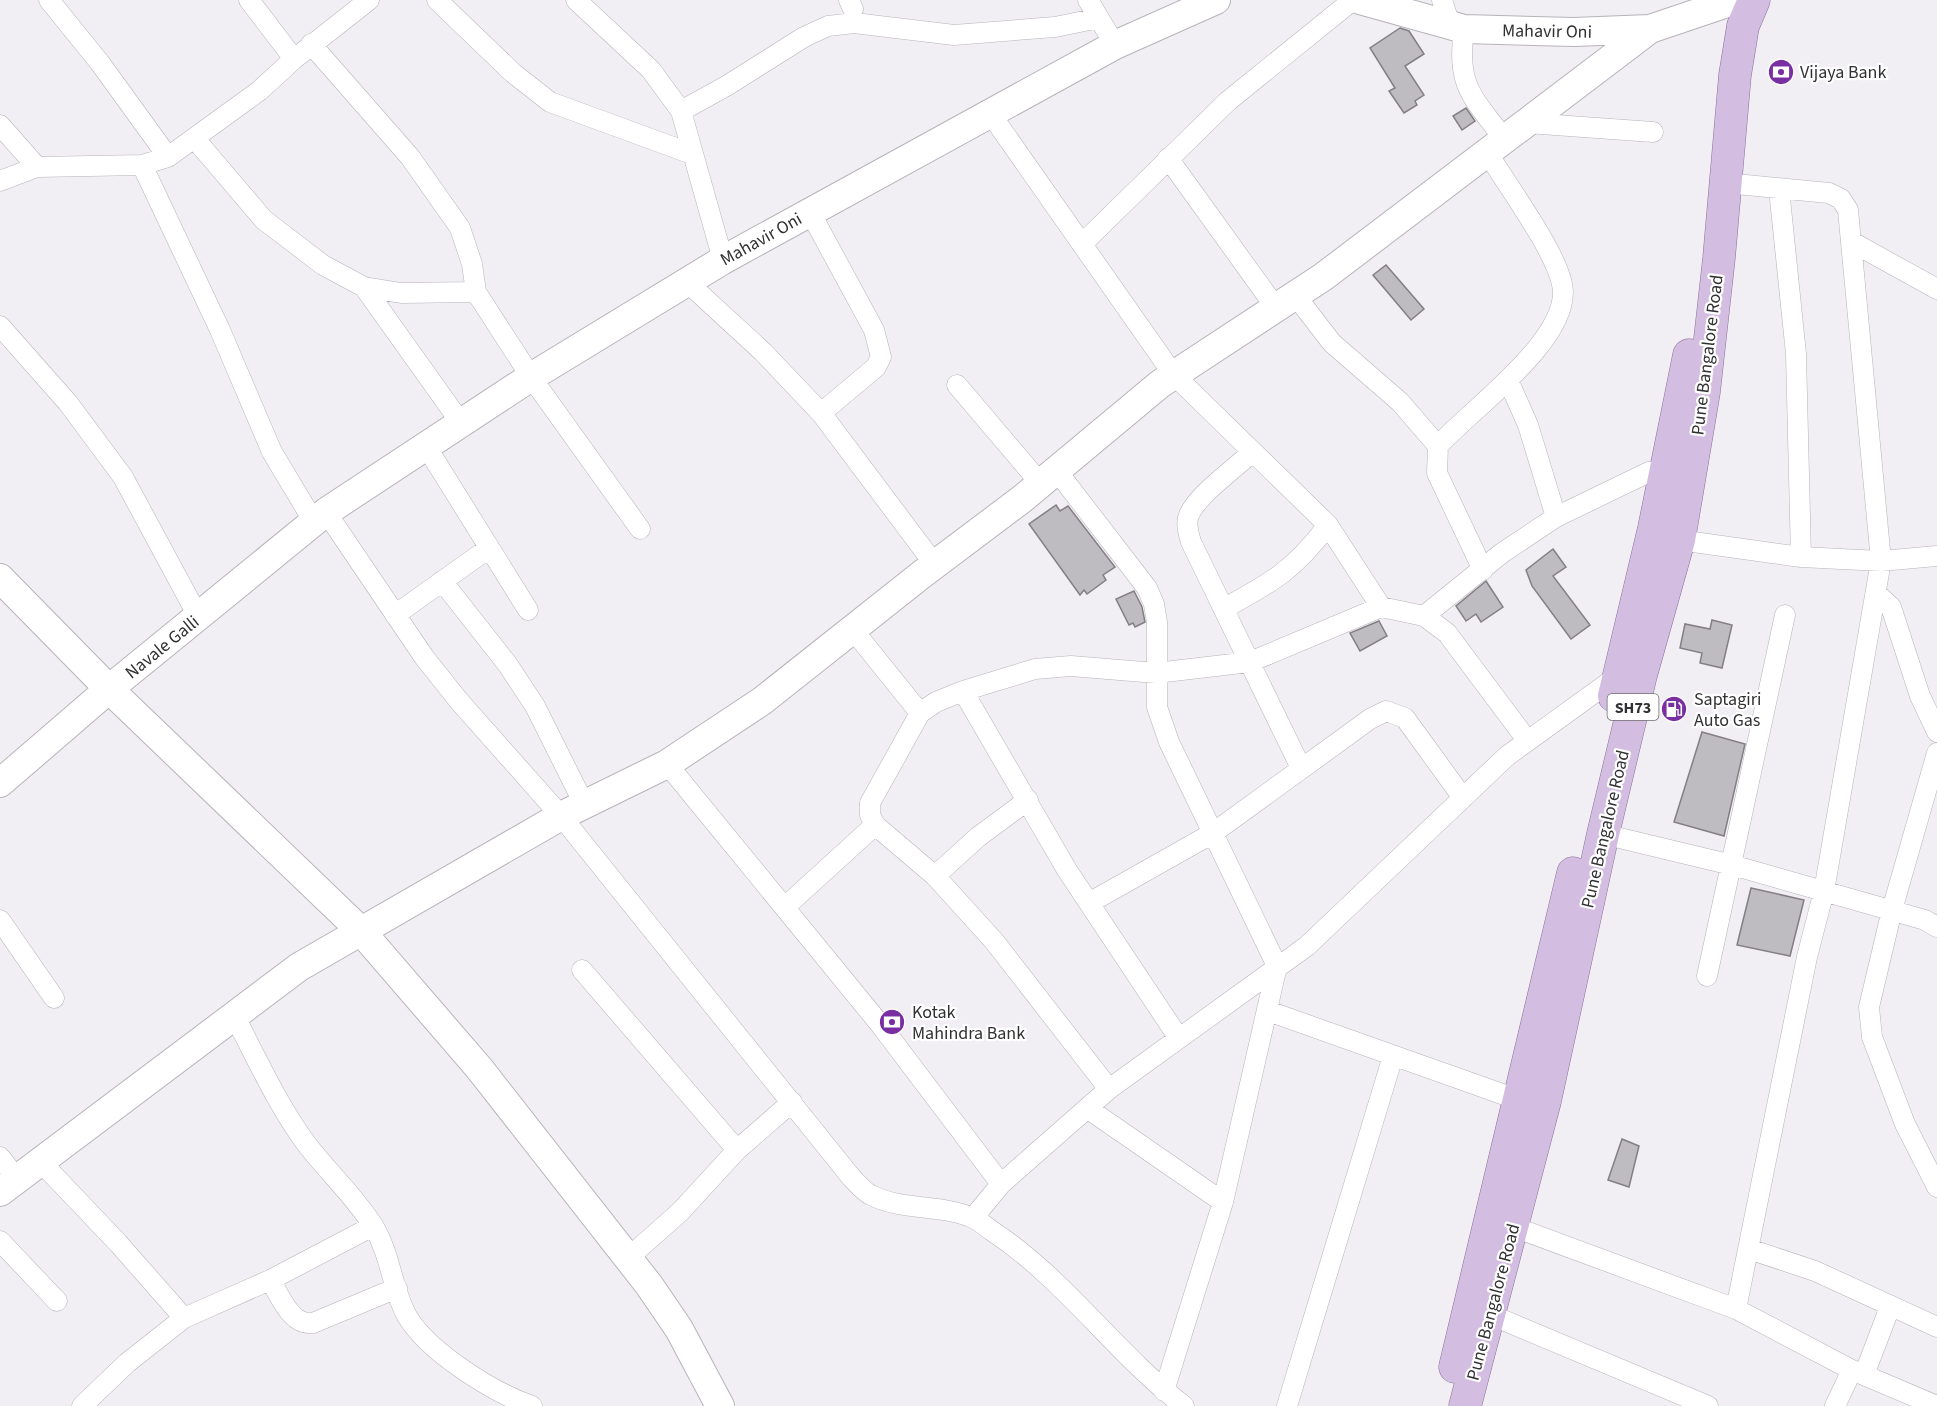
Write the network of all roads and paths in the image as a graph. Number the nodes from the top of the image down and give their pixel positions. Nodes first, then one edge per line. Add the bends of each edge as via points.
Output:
1 (49, 0) edge
2 (249, 0) edge
3 (369, 0) edge
4 (437, 0) edge
5 (576, 0) edge
6 (1088, 0) edge
7 (1216, 0) edge
8 (1353, 0) edge
9 (1360, 0) edge
10 (1740, 0) edge
11 (1099, 18) junction
12 (1452, 18) edge
13 (1650, 29) junction
14 (311, 44) junction
15 (1115, 45) junction
16 (294, 58) junction
17 (681, 111) junction
18 (990, 113) junction
19 (1527, 123) junction
20 (0, 125) edge
21 (1653, 132) dead end
22 (1720, 135) junction
23 (195, 139) junction
24 (1496, 146) junction
25 (692, 154) junction
26 (168, 157) junction
27 (1168, 158) junction
28 (142, 165) junction
29 (37, 167) junction
30 (0, 181) edge
31 (1725, 183) junction
32 (1779, 189) junction
33 (810, 212) junction
34 (1852, 242) junction
35 (1082, 244) junction
36 (723, 260) junction
37 (687, 282) junction
38 (364, 287) junction
39 (1937, 290) edge
40 (476, 292) junction
41 (1286, 302) junction
42 (0, 326) edge
43 (1173, 375) junction
44 (531, 377) junction
45 (1508, 380) junction
46 (957, 385) dead end
47 (821, 413) junction
48 (461, 423) junction
49 (426, 446) junction
50 (1438, 446) junction
51 (1252, 453) junction
52 (1666, 470) junction
53 (1049, 477) junction
54 (320, 517) junction
55 (1556, 517) junction
56 (1328, 525) junction
57 (640, 529) dead end
58 (1679, 540) junction
59 (489, 548) junction
60 (1937, 556) edge
61 (1801, 557) junction
62 (1881, 561) junction
63 (935, 565) junction
64 (1483, 570) junction
65 (0, 578) edge
66 (442, 581) junction
67 (1876, 593) junction
68 (1381, 607) junction
69 (1225, 608) junction
70 (528, 610) dead end
71 (395, 615) junction
72 (1785, 615) dead end
73 (1424, 616) junction
74 (199, 618) junction
75 (853, 630) junction
76 (1250, 662) junction
77 (1156, 673) junction
78 (1618, 675) junction
79 (109, 689) junction
80 (963, 691) junction
81 (920, 713) junction
82 (1937, 732) edge
83 (1527, 740) junction
84 (1937, 753) edge
85 (667, 764) junction
86 (1301, 768) junction
87 (0, 783) edge
88 (1463, 798) junction
89 (1028, 800) junction
90 (573, 810) junction
91 (875, 825) junction
92 (1213, 833) junction
93 (1603, 834) junction
94 (1732, 865) junction
95 (935, 876) junction
96 (1824, 891) junction
97 (1089, 903) junction
98 (784, 907) junction
99 (1892, 910) junction
100 (0, 920) edge
101 (1931, 924) edge
102 (360, 930) junction
103 (1277, 966) junction
104 (582, 970) dead end
105 (1707, 976) dead end
106 (54, 998) dead end
107 (1268, 1011) junction
108 (234, 1015) junction
109 (1178, 1037) junction
110 (1393, 1056) junction
111 (1109, 1089) junction
112 (1519, 1100) junction
113 (792, 1102) junction
114 (1087, 1108) junction
115 (737, 1150) junction
116 (0, 1157) edge
117 (40, 1161) junction
118 (1001, 1184) junction
119 (9, 1185) edge
120 (1937, 1187) edge
121 (1223, 1202) junction
122 (973, 1218) junction
123 (373, 1226) junction
124 (1514, 1227) junction
125 (0, 1241) edge
126 (1749, 1249) junction
127 (627, 1258) junction
128 (270, 1280) junction
129 (397, 1288) junction
130 (57, 1301) dead end
131 (1890, 1307) junction
132 (1736, 1310) junction
133 (1491, 1315) junction
134 (184, 1318) junction
135 (1937, 1327) edge
136 (1858, 1373) junction
137 (1164, 1391) junction
138 (82, 1406) edge
139 (532, 1406) edge
140 (720, 1406) edge
141 (1184, 1406) edge
142 (1287, 1406) edge
143 (1445, 1406) edge
144 (1465, 1406) edge
145 (1708, 1406) edge
146 (1835, 1406) edge
147 (1937, 1406) edge

1 - 26 street
2 - 16 street
3 - 14 street
4 - 25 street via 513,73 550,102
5 - 17 street via 651,70
6 - 11 street
7 - 15 street, Mahavir Oni
8 - 27 street via 1228,101
9 - 12 street, Mahavir Oni
10 - 13 street, Mahavir Oni
10 - 22 main road, Pune Bangalore Road / SH73 via 1714,86
11 - 15 street
11 - 17 street via 1055,27 954,35 854,23 828,27 804,37
12 - 13 street, Mahavir Oni via 1574,32
12 - 24 street via 1464,79
13 - 19 street
14 - 16 street
14 - 40 street via 410,157 460,228
15 - 18 street, Mahavir Oni
16 - 23 street via 259,91
17 - 25 street
18 - 33 street, Mahavir Oni
18 - 35 street
19 - 21 street
19 - 24 street
20 - 29 street
22 - 31 main road, Pune Bangalore Road / SH73
22 - 52 main road, Pune Bangalore Road / SH73 via 1687,367
23 - 26 street
23 - 38 street via 264,220 323,265
24 - 41 street
24 - 45 street via 1562,284 1563,304 1554,326
25 - 36 street
26 - 28 street
27 - 35 street
27 - 41 street
28 - 29 street
28 - 54 street via 272,452
29 - 30 street
31 - 32 street
31 - 58 main road, Pune Bangalore Road / SH73 via 1704,392
32 - 34 street via 1829,193 1841,199 1848,210
32 - 61 street via 1796,354
33 - 36 street, Mahavir Oni
33 - 47 street via 874,330 881,357 876,367
34 - 39 street
34 - 62 street
35 - 43 street
36 - 37 street, Mahavir Oni
37 - 44 street, Mahavir Oni
37 - 47 street via 764,352
38 - 40 street via 401,293
38 - 48 street
40 - 44 street
41 - 43 street
41 - 50 street via 1400,402
42 - 74 street via 68,403 123,477
43 - 51 street
43 - 53 street
44 - 48 street, Mahavir Oni
44 - 57 street
45 - 50 street
45 - 55 street via 1528,424
46 - 53 street
47 - 63 street
48 - 49 street, Mahavir Oni
49 - 54 street, Mahavir Oni
49 - 59 street
50 - 64 street via 1437,473
51 - 56 street
51 - 69 street via 1201,500 1189,514 1187,525 1191,542
52 - 55 street via 1649,472
52 - 78 main road, Pune Bangalore Road / SH73
53 - 63 street
53 - 77 street via 1147,588 1157,622
54 - 71 street
54 - 74 street, Navale Galli
55 - 64 street via 1530,532
56 - 68 street
56 - 69 street via 1301,560 1277,579
58 - 61 street
58 - 93 main road, Pune Bangalore Road / SH73 via 1641,675
59 - 66 street
59 - 70 street
60 - 62 street
61 - 62 street
62 - 67 street
63 - 75 street
64 - 73 street
65 - 79 street
66 - 71 street
66 - 90 street via 530,698 562,756
67 - 82 street via 1891,607 1920,696
67 - 96 street
68 - 73 street
68 - 76 street
69 - 76 street
71 - 90 street via 459,701
72 - 94 street
73 - 83 street via 1447,633
74 - 79 street, Navale Galli
75 - 81 street
75 - 85 street via 762,701
76 - 77 street
76 - 86 street
77 - 80 street via 1071,666 1035,669
77 - 92 street via 1157,706 1169,742
78 - 83 street
78 - 112 main road, Pune Bangalore Road / SH73
79 - 87 street, Navale Galli
79 - 102 street
80 - 81 street
80 - 89 street
81 - 91 street via 870,803
83 - 88 street
84 - 99 street
85 - 90 street
85 - 98 street
86 - 88 street via 1386,711 1405,718
86 - 92 street
88 - 103 street via 1307,946
89 - 95 street
89 - 97 street
90 - 102 street
90 - 113 street
91 - 95 street
91 - 98 street
92 - 97 street
92 - 103 street
93 - 94 street
93 - 124 main road, Pune Bangalore Road / SH73
94 - 96 street
94 - 105 street
95 - 111 street via 994,941
96 - 99 street
96 - 126 street via 1807,957
97 - 109 street
98 - 118 street via 879,1023
99 - 101 street
99 - 120 street via 1869,1007 1872,1037 1905,1124
100 - 106 street
102 - 108 street via 299,967
102 - 127 street via 479,1068
103 - 107 street
103 - 109 street
104 - 115 street
107 - 110 street
107 - 121 street
108 - 117 street
108 - 123 street via 278,1099 307,1144
109 - 111 street
110 - 112 street
110 - 142 street
111 - 114 street
112 - 143 main road, Pune Bangalore Road / SH73
113 - 115 street
113 - 122 street via 869,1195
114 - 118 street
114 - 121 street
115 - 127 street via 680,1212
116 - 119 street
117 - 119 street
117 - 134 street
118 - 122 street
121 - 137 street
122 - 137 street via 1016,1246
123 - 128 street
123 - 129 street via 388,1255
124 - 132 street
124 - 133 main road, Pune Bangalore Road / SH73
125 - 130 street
126 - 131 street via 1815,1271
126 - 132 street
127 - 140 street via 679,1329
128 - 129 street via 296,1321 304,1324
128 - 134 street
129 - 139 street via 407,1316 423,1337 467,1371
131 - 135 street
131 - 136 street
132 - 136 street
133 - 144 main road, Pune Bangalore Road / SH73
133 - 145 street
134 - 138 street via 127,1363
136 - 146 street
136 - 147 street
137 - 141 street

